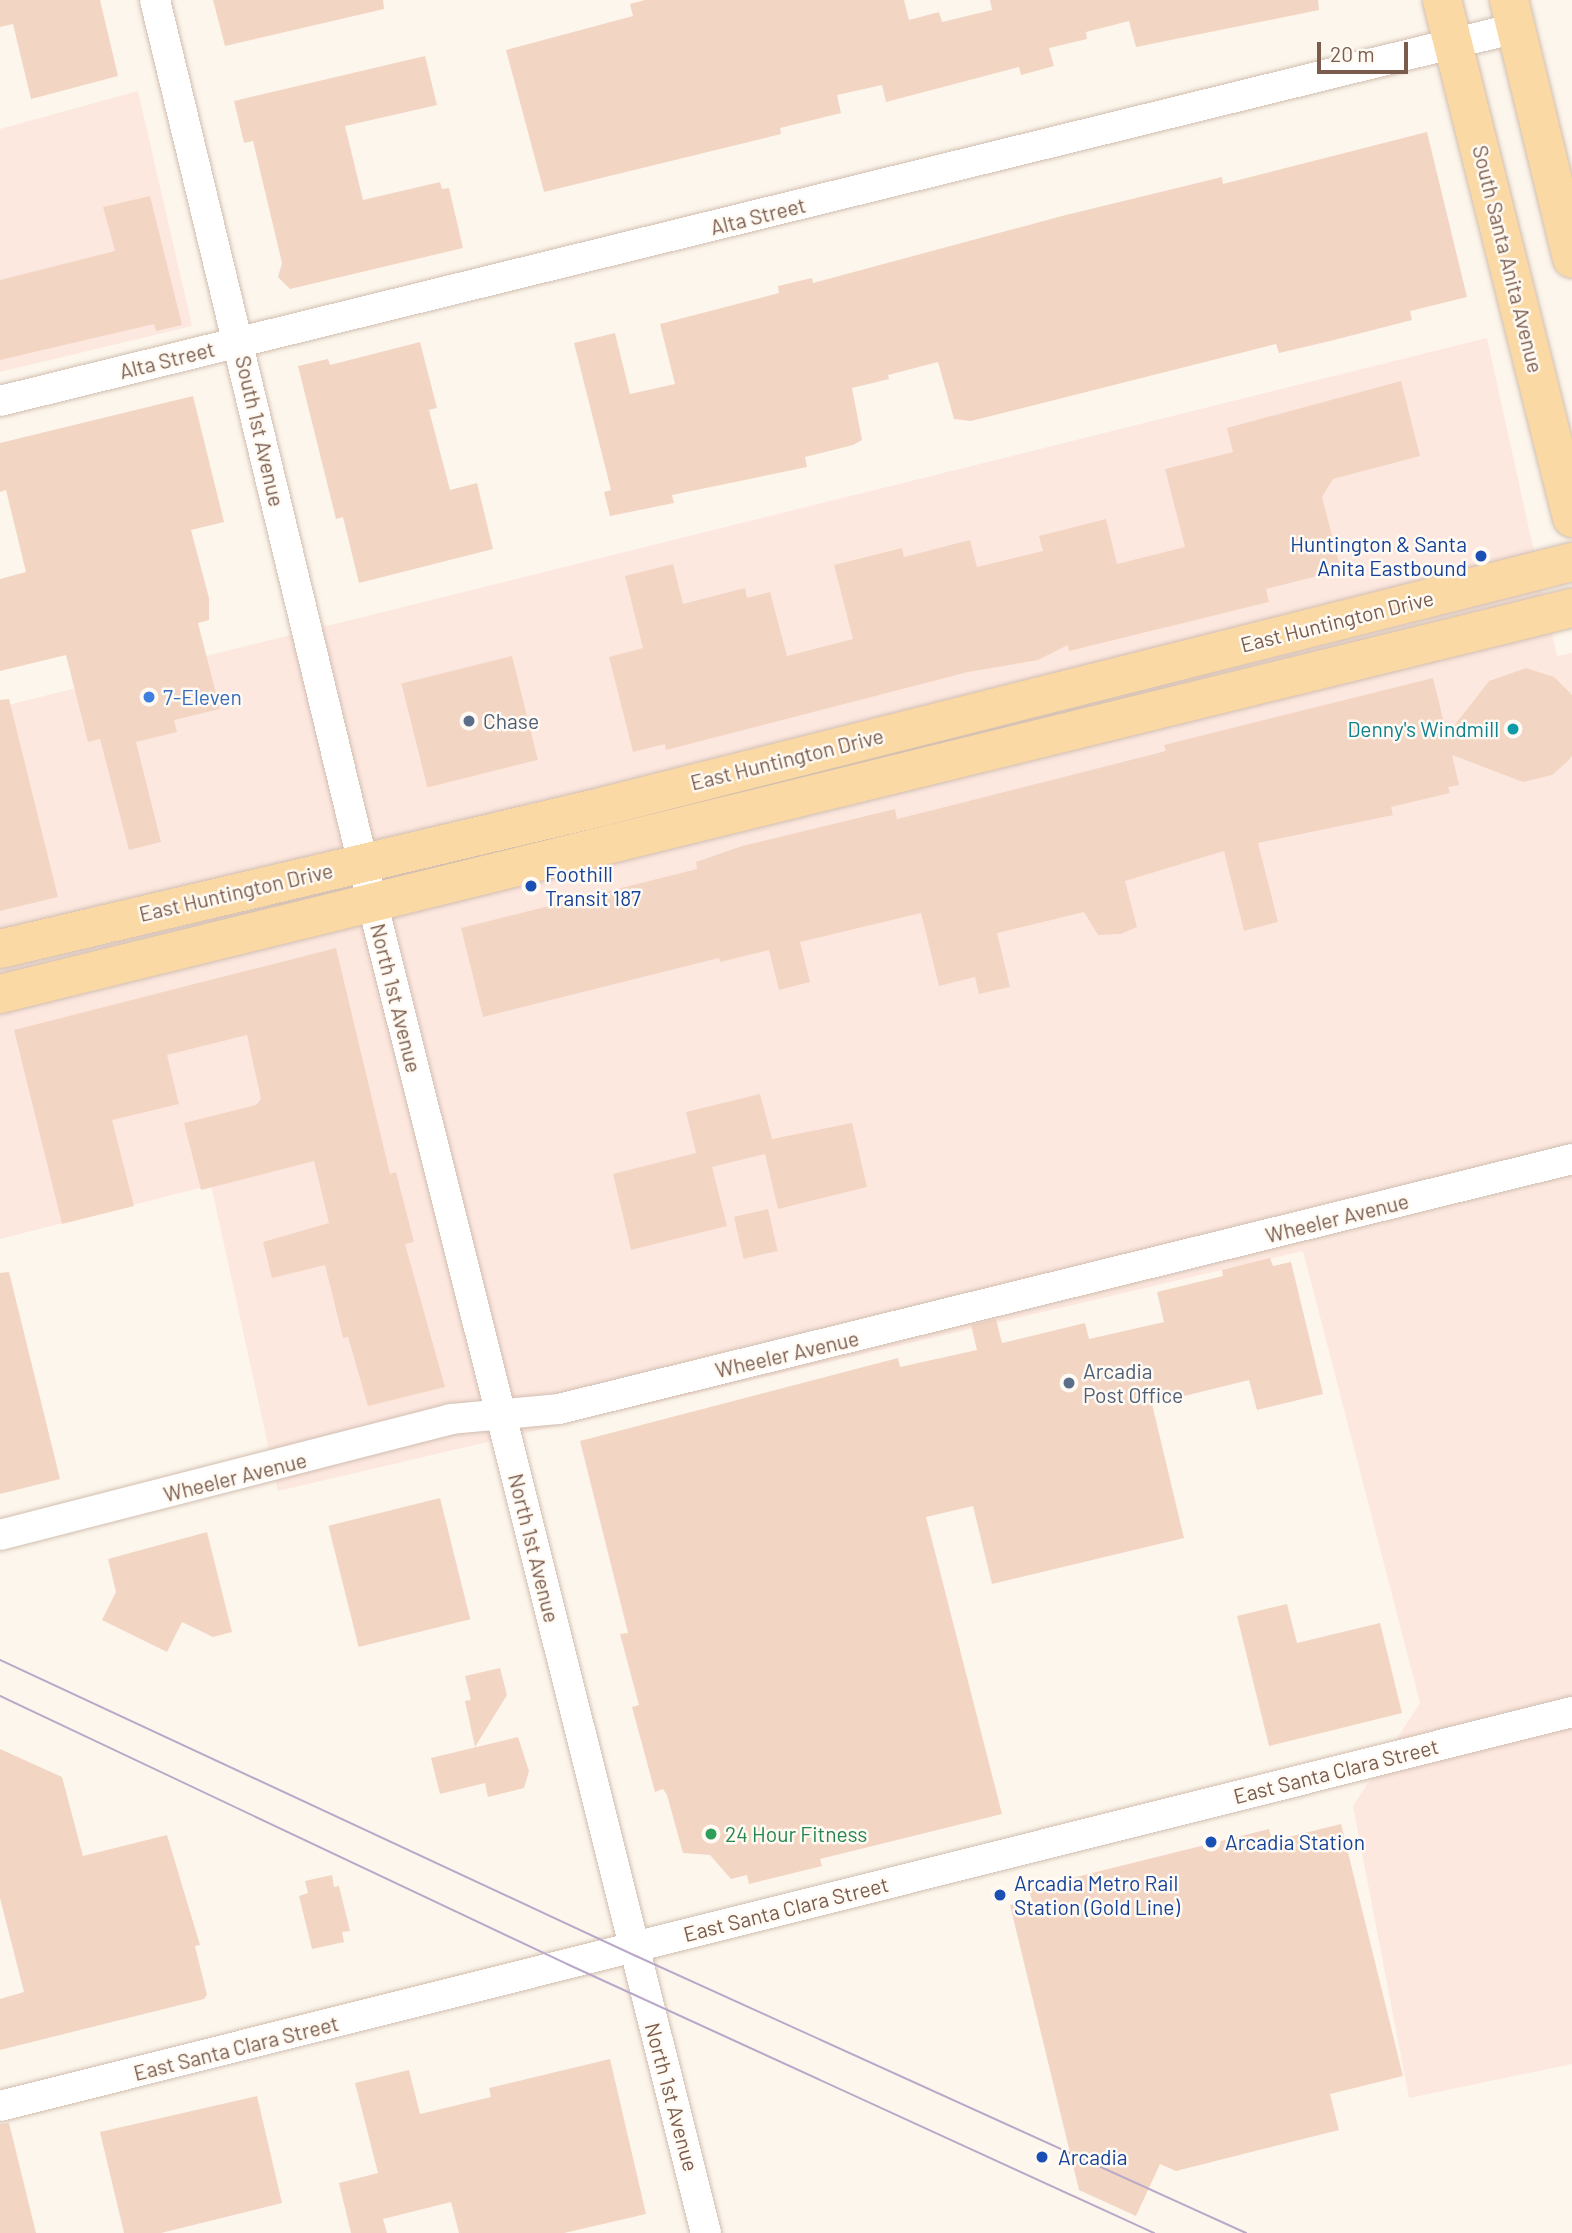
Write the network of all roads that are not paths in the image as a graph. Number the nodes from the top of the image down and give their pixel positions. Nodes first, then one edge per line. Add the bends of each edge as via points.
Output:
1 (155, 0) edge
2 (1442, 0) edge
3 (1512, 14) edge
4 (1452, 43) junction
5 (1572, 258) edge
6 (240, 343) junction
7 (0, 401) edge
8 (1572, 518) edge
9 (1572, 562) edge
10 (1572, 608) edge
11 (363, 862) junction
12 (372, 901) junction
13 (0, 949) edge
14 (0, 994) edge
15 (1572, 1159) edge
16 (501, 1414) junction
17 (0, 1535) edge
18 (1572, 1712) edge
19 (633, 1946) junction
20 (0, 2106) edge
21 (706, 2233) edge

1 - 6 street, South 1st Avenue
2 - 4 main road, South Santa Anita Avenue
3 - 4 street, Alta Street
3 - 5 main road
4 - 6 street, Alta Street
4 - 8 main road, South Santa Anita Avenue
6 - 7 street, Alta Street
6 - 11 street, South 1st Avenue
9 - 11 main road, East Huntington Drive
10 - 12 main road, East Huntington Drive
11 - 12 street, North 1st Avenue
11 - 13 main road, East Huntington Drive
12 - 14 main road, East Huntington Drive
12 - 16 street, North 1st Avenue
15 - 16 street, Wheeler Avenue via 559,1409
16 - 17 street, Wheeler Avenue via 451,1419
16 - 19 street, North 1st Avenue
18 - 19 street, East Santa Clara Street
19 - 20 street, East Santa Clara Street
19 - 21 street, North 1st Avenue

